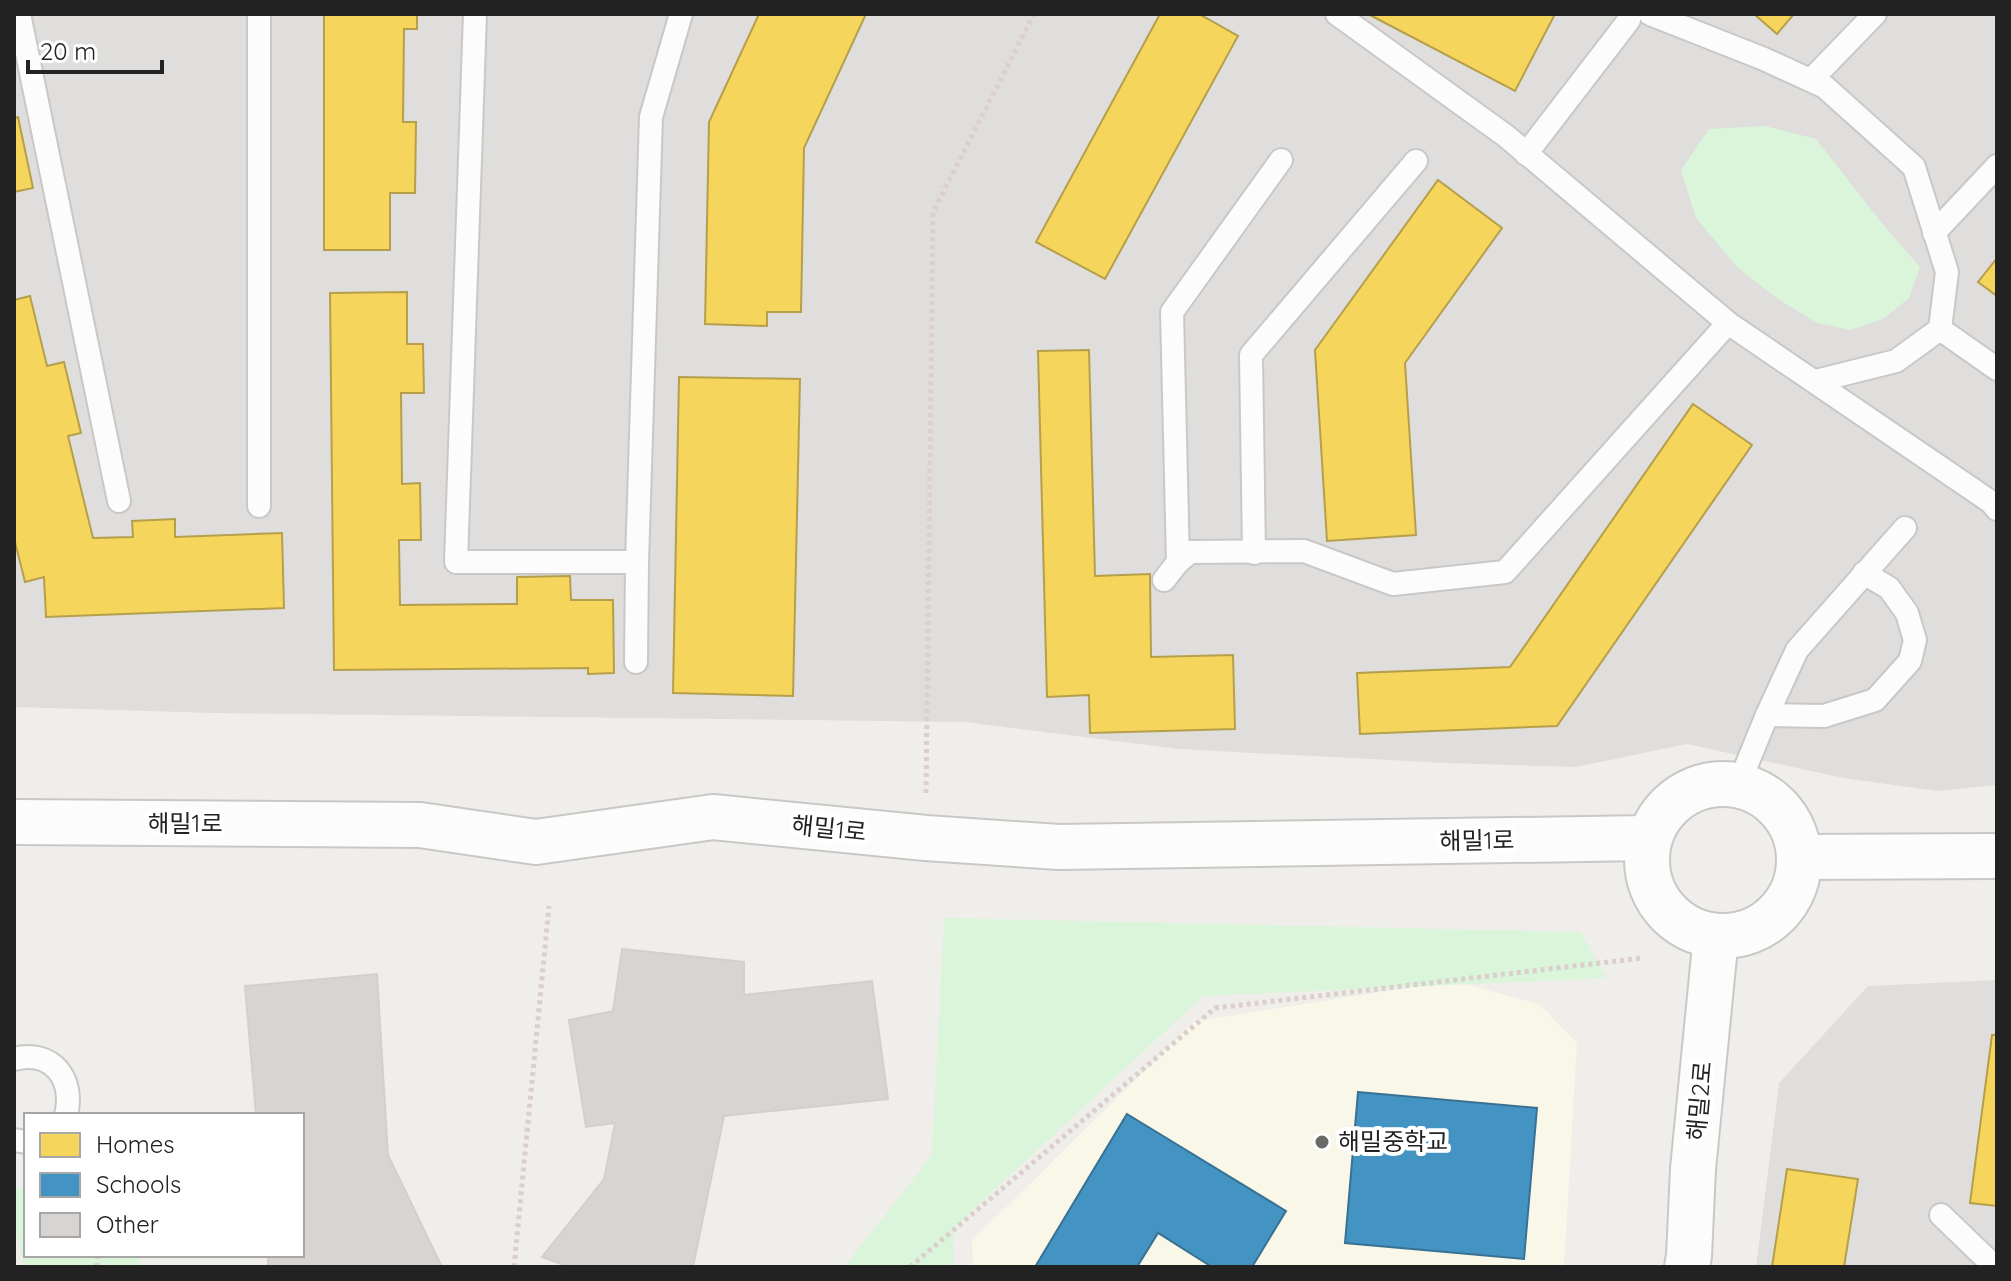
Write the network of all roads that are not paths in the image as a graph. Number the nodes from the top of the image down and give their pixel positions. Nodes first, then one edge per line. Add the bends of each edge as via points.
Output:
1 (19, 14) edge
2 (259, 14) edge
3 (475, 14) edge
4 (681, 14) edge
5 (1337, 14) edge
6 (1630, 14) edge
7 (1650, 14) edge
8 (1875, 14) edge
9 (1811, 80) junction
10 (1526, 154) junction
11 (1281, 160) dead end
12 (1416, 161) dead end
13 (1997, 166) edge
14 (1934, 233) junction
15 (1728, 323) junction
16 (1940, 329) junction
17 (1997, 369) edge
18 (1816, 381) junction
19 (119, 501) dead end
20 (259, 506) dead end
21 (1994, 506) edge
22 (1905, 528) dead end
23 (1254, 553) junction
24 (637, 562) junction
25 (1864, 573) junction
26 (636, 662) dead end
27 (1767, 715) junction
28 (1738, 786) junction
29 (14, 822) edge
30 (1647, 838) junction
31 (1997, 856) edge
32 (1800, 857) junction
33 (1716, 936) junction
34 (14, 1059) edge
35 (66, 1113) edge
36 (1941, 1215) dead end
37 (1687, 1267) edge
38 (1995, 1267) edge

1 - 19 lane
2 - 20 lane
3 - 24 lane via 456,562
4 - 24 lane via 651,117
5 - 10 lane
6 - 10 lane
7 - 9 lane
8 - 9 lane
9 - 14 lane via 1914,167
10 - 15 lane
11 - 23 lane via 1172,312 1171,571 1190,552
12 - 23 lane via 1251,355
13 - 14 lane
14 - 16 lane via 1947,272
15 - 18 lane
15 - 23 lane via 1505,572 1393,584 1304,551
16 - 17 lane
16 - 18 lane via 1896,361
18 - 21 lane
22 - 25 lane
24 - 26 lane
25 - 27 lane via 1797,650
25 - 27 lane via 1889,588 1907,613 1915,640 1910,661 1875,700 1824,716
27 - 28 lane
28 - 30 street via 1702,786 1679,797
28 - 32 street via 1773,801 1789,821
29 - 30 street, 해밀1로 via 420,825 536,842 713,817 1059,847
30 - 33 street via 1650,887 1664,909 1683,926
31 - 32 street
32 - 33 street via 1792,895 1777,915 1756,930
33 - 37 street, 해밀2로
34 - 35 lane via 38,1058 61,1074 69,1101
36 - 38 lane

